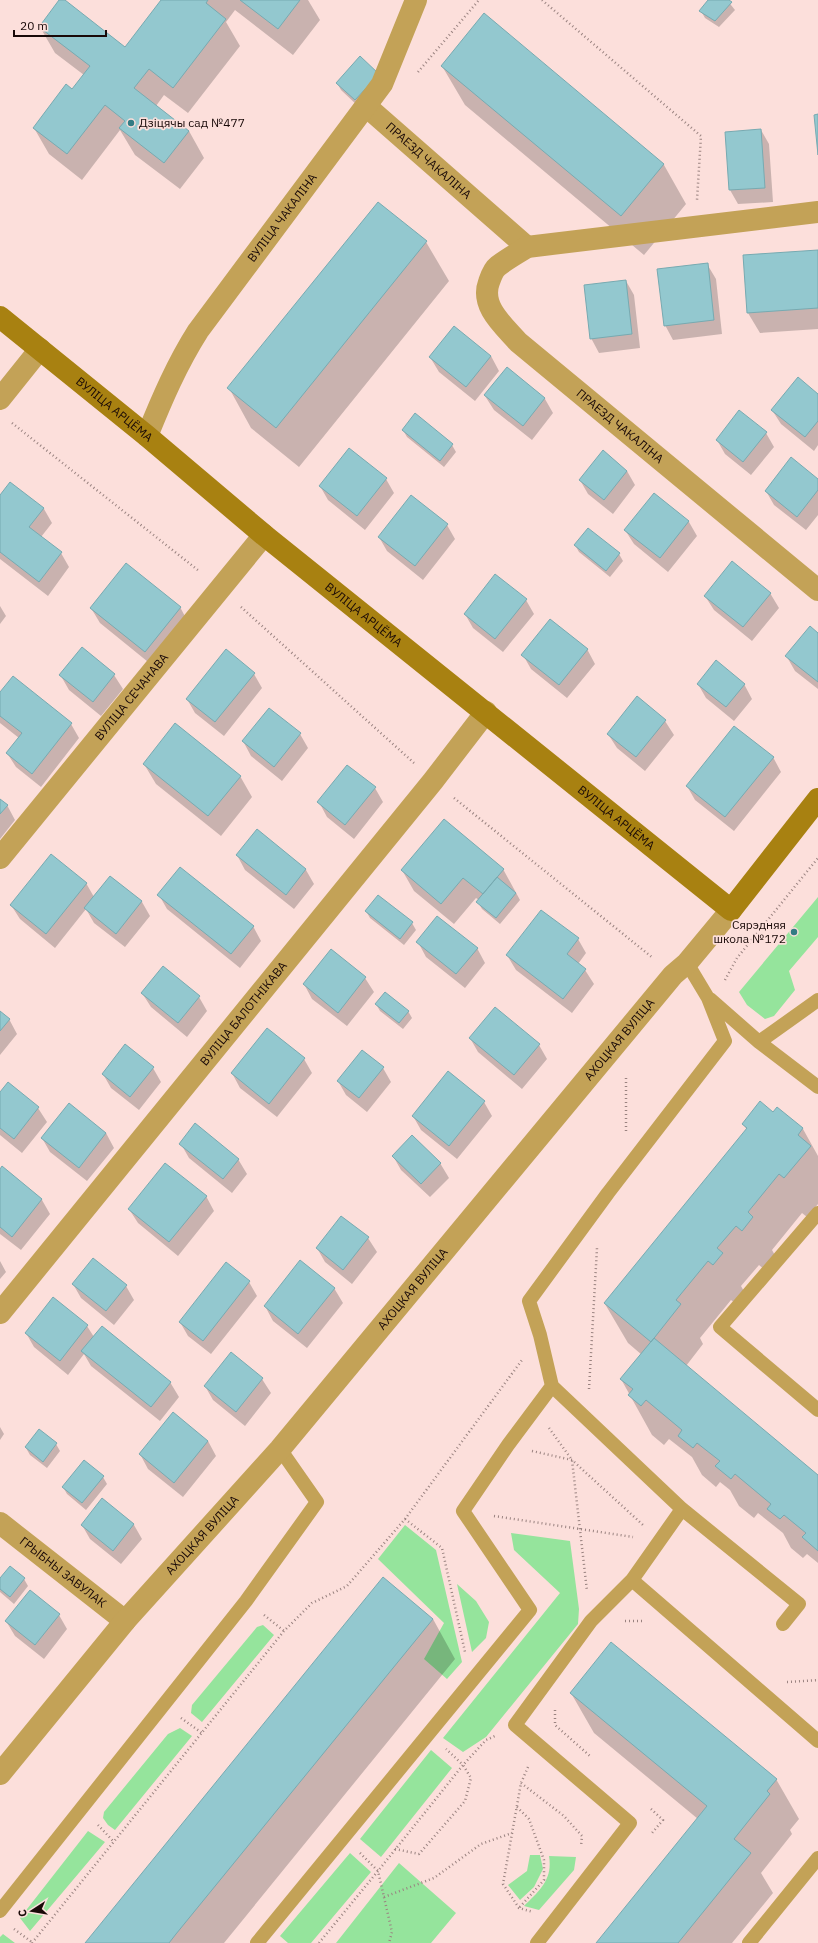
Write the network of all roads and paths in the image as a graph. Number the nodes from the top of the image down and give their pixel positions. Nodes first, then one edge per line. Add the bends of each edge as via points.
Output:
1 (416, 0) edge
2 (479, 0) edge
3 (542, 0) edge
4 (414, 76) dead end
5 (366, 106) junction
6 (818, 212) edge
7 (696, 227) junction
8 (527, 247) junction
9 (0, 316) edge
10 (40, 349) junction
11 (3, 409) edge
12 (147, 436) junction
13 (264, 535) junction
14 (220, 588) junction
15 (818, 590) edge
16 (486, 712) junction
17 (433, 781) junction
18 (818, 799) edge
19 (0, 858) edge
20 (818, 858) edge
21 (731, 910) junction
22 (680, 969) junction
23 (708, 998) junction
24 (818, 1000) edge
25 (759, 1042) junction
26 (818, 1087) edge
27 (818, 1213) edge
28 (0, 1313) edge
29 (540, 1336) junction
30 (552, 1386) junction
31 (536, 1409) junction
32 (818, 1410) edge
33 (508, 1445) junction
34 (280, 1449) junction
35 (572, 1460) junction
36 (682, 1510) junction
37 (463, 1511) junction
38 (405, 1519) junction
39 (0, 1523) edge
40 (579, 1529) junction
41 (660, 1540) junction
42 (632, 1580) junction
43 (125, 1621) junction
44 (591, 1621) junction
45 (621, 1621) dead end
46 (643, 1621) dead end
47 (784, 1624) dead end
48 (471, 1682) junction
49 (555, 1709) dead end
50 (515, 1725) junction
51 (555, 1725) junction
52 (818, 1741) edge
53 (538, 1745) junction
54 (591, 1757) dead end
55 (456, 1758) dead end
56 (463, 1764) junction
57 (0, 1774) edge
58 (521, 1783) junction
59 (645, 1804) dead end
60 (517, 1807) junction
61 (512, 1833) junction
62 (648, 1839) dead end
63 (395, 1849) junction
64 (581, 1849) dead end
65 (818, 1858) edge
66 (369, 1862) dead end
67 (378, 1871) junction
68 (384, 1897) junction
69 (519, 1908) junction
70 (0, 1911) edge
71 (551, 1924) junction
72 (11, 1926) dead end
73 (33, 1943) edge
74 (257, 1943) edge
75 (319, 1943) edge
76 (389, 1943) edge
77 (537, 1943) edge
78 (749, 1943) edge

1 - 5 street, ВУЛІЦА ЧАКАЛІНА via 382,84
2 - 4 path
3 - 7 path via 701,136
5 - 8 street, ПРАЕЗД ЧАКАЛІНА
5 - 12 street, ВУЛІЦА ЧАКАЛІНА via 198,331 176,369
6 - 7 street, ПРАЕЗД ЧАКАЛІНА
7 - 8 street, ПРАЕЗД ЧАКАЛІНА
8 - 15 street, ПРАЕЗД ЧАКАЛІНА via 497,267 490,278 486,291 488,302 497,319 518,342
9 - 10 street, ВУЛІЦА АРЦЁМА
10 - 11 street
10 - 12 street, ВУЛІЦА АРЦЁМА
11 - 14 path
12 - 13 street, ВУЛІЦА АРЦЁМА
13 - 14 street, ВУЛІЦА СЕЧАНАВА
13 - 16 street, ВУЛІЦА АРЦЁМА
14 - 17 path
14 - 19 street, ВУЛІЦА СЕЧАНАВА
16 - 17 street, ВУЛІЦА БАЛОТНІКАВА
16 - 21 street, ВУЛІЦА АРЦЁМА
17 - 22 path
17 - 28 street, ВУЛІЦА БАЛОТНІКАВА
18 - 21 street, АХОЦКАЯ ВУЛІЦА
20 - 23 path
21 - 22 street, АХОЦКАЯ ВУЛІЦА
22 - 23 lane
22 - 34 street, АХОЦКАЯ ВУЛІЦА
23 - 25 lane
23 - 29 lane via 724,1041 529,1301
24 - 25 lane
25 - 26 lane
27 - 32 lane via 720,1327
29 - 30 lane
29 - 38 path
30 - 31 lane
30 - 36 lane
31 - 33 lane
31 - 35 path
33 - 35 path
33 - 37 lane
34 - 43 street, АХОЦКАЯ ВУЛІЦА
34 - 70 lane via 317,1502 246,1601
35 - 40 path
35 - 41 path
36 - 41 lane
36 - 47 lane via 799,1604
37 - 40 path
37 - 48 lane via 530,1610
38 - 48 path via 442,1548
38 - 73 path via 347,1586 312,1603 284,1631
39 - 43 street, ГРЫБНЫ ЗАВУЛАК
40 - 41 path
40 - 44 path
41 - 42 lane
42 - 44 lane
42 - 52 lane
43 - 57 street, АХОЦКАЯ ВУЛІЦА
44 - 50 lane
45 - 46 path
48 - 74 lane
49 - 51 path
50 - 53 lane
50 - 56 path via 486,1740
51 - 53 path
51 - 54 path
53 - 58 path
53 - 71 lane via 630,1823
55 - 56 path
56 - 63 path
56 - 63 path via 471,1778 465,1801 419,1854
58 - 60 path
58 - 64 path via 564,1816 582,1836
59 - 62 path via 663,1820
60 - 61 path
60 - 69 path via 530,1820 544,1860 544,1880
61 - 68 path via 481,1844 434,1878
61 - 69 path via 503,1884
63 - 67 path
65 - 78 lane
66 - 67 path
67 - 68 path
67 - 75 path
68 - 76 path via 392,1932
69 - 71 path via 540,1915
71 - 77 lane
72 - 73 path

